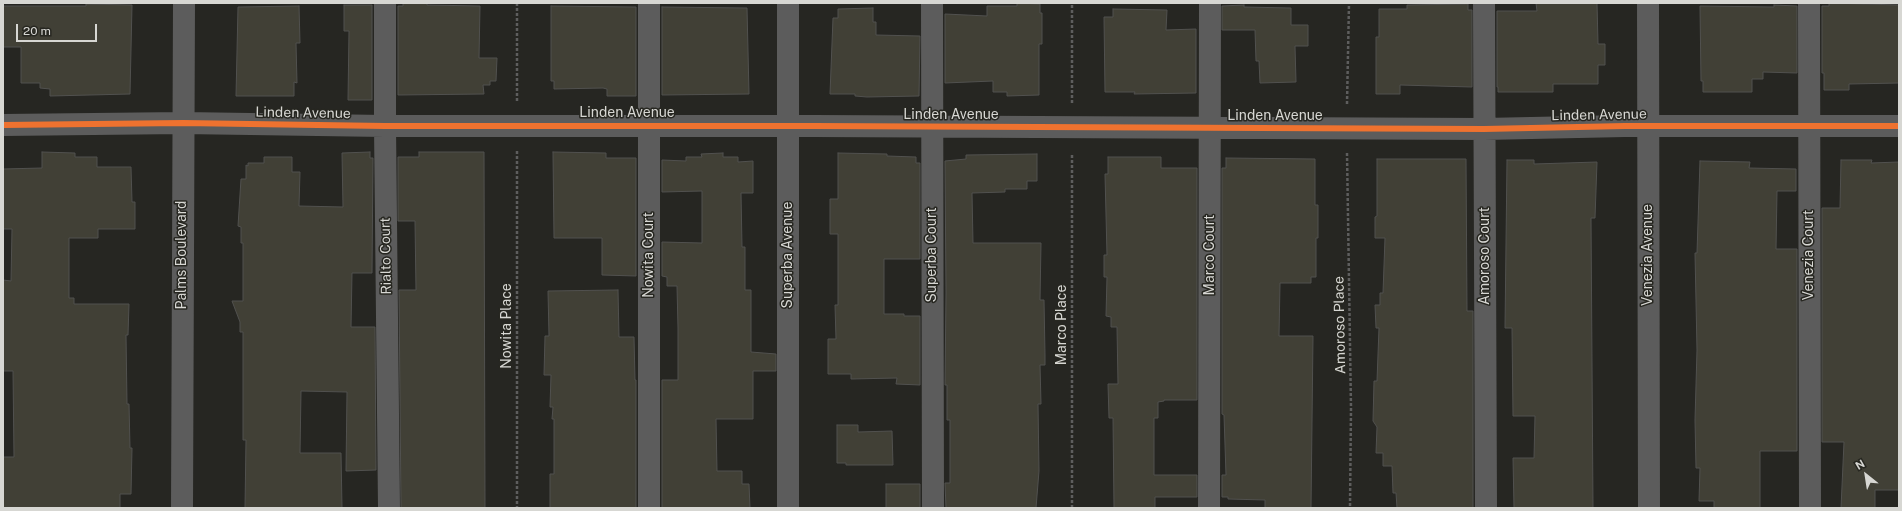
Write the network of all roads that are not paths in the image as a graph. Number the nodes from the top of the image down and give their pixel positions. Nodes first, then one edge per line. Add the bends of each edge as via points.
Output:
1 (184, 3) edge
2 (385, 3) edge
3 (649, 3) edge
4 (788, 3) edge
5 (932, 3) edge
6 (1210, 3) edge
7 (1484, 3) edge
8 (1648, 3) edge
9 (1809, 3) edge
10 (183, 123) junction
11 (3, 125) edge
12 (385, 126) junction
13 (649, 126) junction
14 (788, 126) junction
15 (1647, 126) junction
16 (1809, 126) junction
17 (1899, 126) edge
18 (932, 127) junction
19 (1210, 127) junction
20 (1484, 129) junction
21 (182, 508) edge
22 (389, 508) edge
23 (649, 508) edge
24 (788, 508) edge
25 (933, 508) edge
26 (1209, 508) edge
27 (1486, 508) edge
28 (1649, 508) edge
29 (1810, 508) edge

1 - 10 street, Palms Boulevard
2 - 12 street, Rialto Court
3 - 13 street, Nowita Court
4 - 14 street, Superba Avenue
5 - 18 street, Superba Court
6 - 19 street, Marco Court
7 - 20 street, Amoroso Court
8 - 15 street, Venezia Avenue
9 - 16 street, Venezia Court
10 - 11 street, Linden Avenue
10 - 12 street, Linden Avenue
10 - 21 street, Palms Boulevard
12 - 13 street, Linden Avenue
12 - 22 street, Rialto Court
13 - 14 street, Linden Avenue
13 - 23 street, Nowita Court
14 - 18 street, Linden Avenue
14 - 24 street, Superba Avenue
15 - 16 street, Linden Avenue
15 - 20 street, Linden Avenue
15 - 28 street, Venezia Avenue
16 - 17 street, Linden Avenue
16 - 29 street, Venezia Court
18 - 19 street, Linden Avenue
18 - 25 street, Superba Court
19 - 20 street, Linden Avenue
19 - 26 street, Marco Court
20 - 27 street, Amoroso Court

